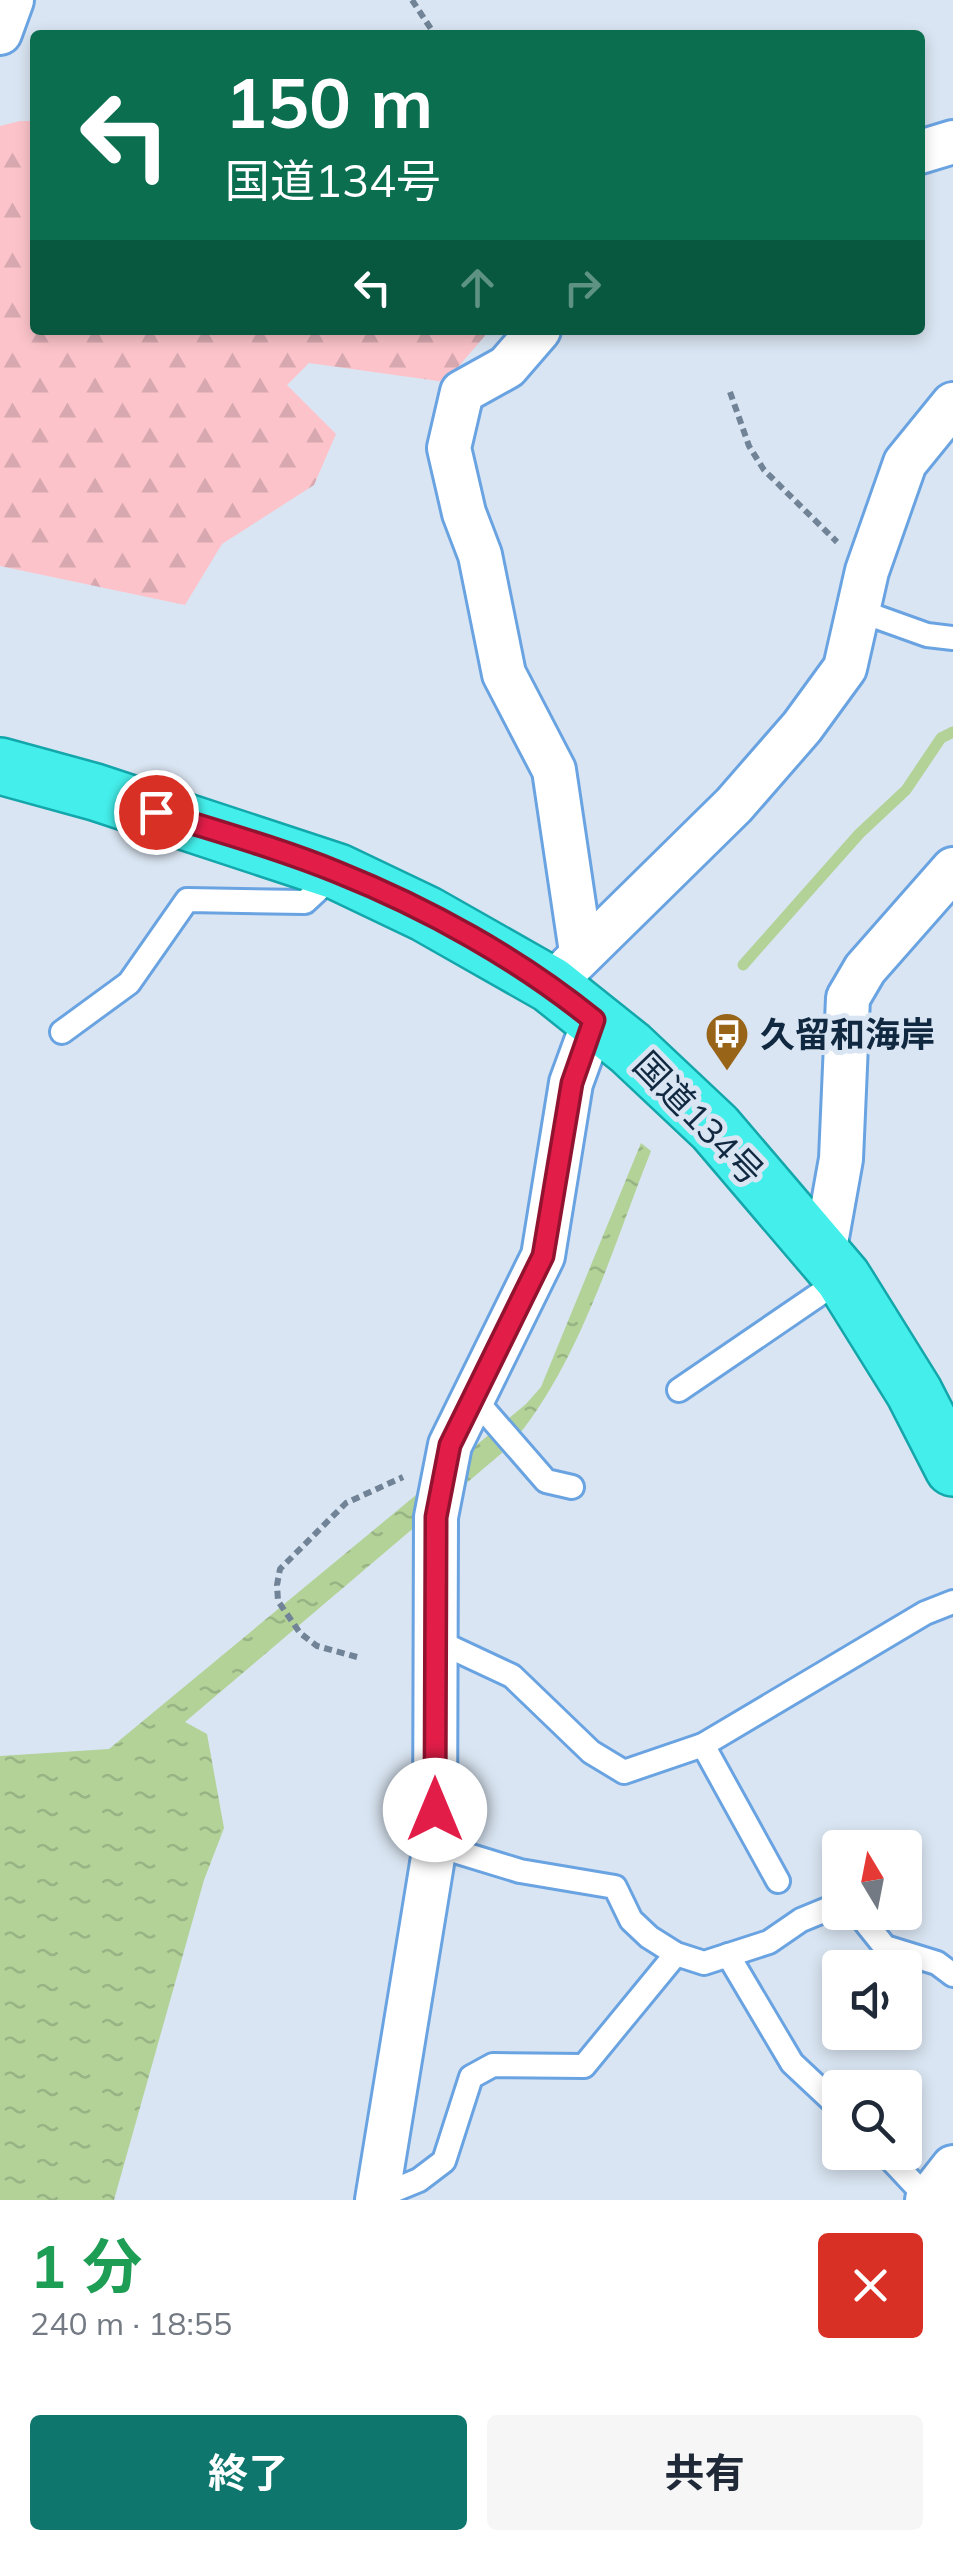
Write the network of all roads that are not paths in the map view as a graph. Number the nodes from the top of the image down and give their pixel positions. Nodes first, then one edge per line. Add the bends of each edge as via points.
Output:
1 (12, 0) edge
2 (0, 33) edge
3 (953, 142) edge
4 (925, 150) edge
5 (534, 335) edge
6 (953, 404) edge
7 (864, 591) junction
8 (953, 638) edge
9 (0, 766) edge
10 (953, 869) edge
11 (338, 872) junction
12 (566, 969) junction
13 (594, 1020) junction
14 (62, 1032) dead end
15 (834, 1266) junction
16 (679, 1390) dead end
17 (483, 1409) junction
18 (953, 1468) edge
19 (572, 1486) dead end
20 (953, 1602) edge
21 (434, 1640) junction
22 (703, 1745) junction
23 (435, 1845) junction
24 (778, 1881) dead end
25 (822, 1911) edge
26 (871, 1930) edge
27 (676, 1954) junction
28 (728, 1955) junction
29 (953, 1975) edge
30 (822, 2091) edge
31 (907, 2170) edge
32 (934, 2191) edge
33 (378, 2199) edge

1 - 2 street
3 - 4 street
5 - 12 street via 508,366 462,392 449,448 504,674 554,770
6 - 7 street via 905,463
7 - 8 lane via 927,635
7 - 12 street via 845,668 802,727 734,805
9 - 11 highway, 国道134号
10 - 15 street via 865,969 848,998
11 - 12 highway, 国道134号
11 - 14 lane via 306,902 187,900 129,983
12 - 13 highway, 国道134号
13 - 15 highway, 国道134号 via 714,1128
13 - 17 street via 572,1083 543,1256
15 - 16 lane
15 - 18 highway, 国道134号
17 - 19 lane via 546,1481
17 - 21 street via 445,1462 436,1517
20 - 22 lane via 925,1612
21 - 22 lane via 512,1676 590,1752 624,1772
21 - 23 street
22 - 24 lane
23 - 27 lane via 520,1871 615,1887 631,1920
23 - 33 street
25 - 28 lane via 768,1942
26 - 29 lane via 885,1947 937,1963
27 - 28 lane via 704,1964
27 - 33 lane via 584,2066 493,2066 471,2078 444,2161
28 - 30 lane via 792,2063
31 - 32 lane

